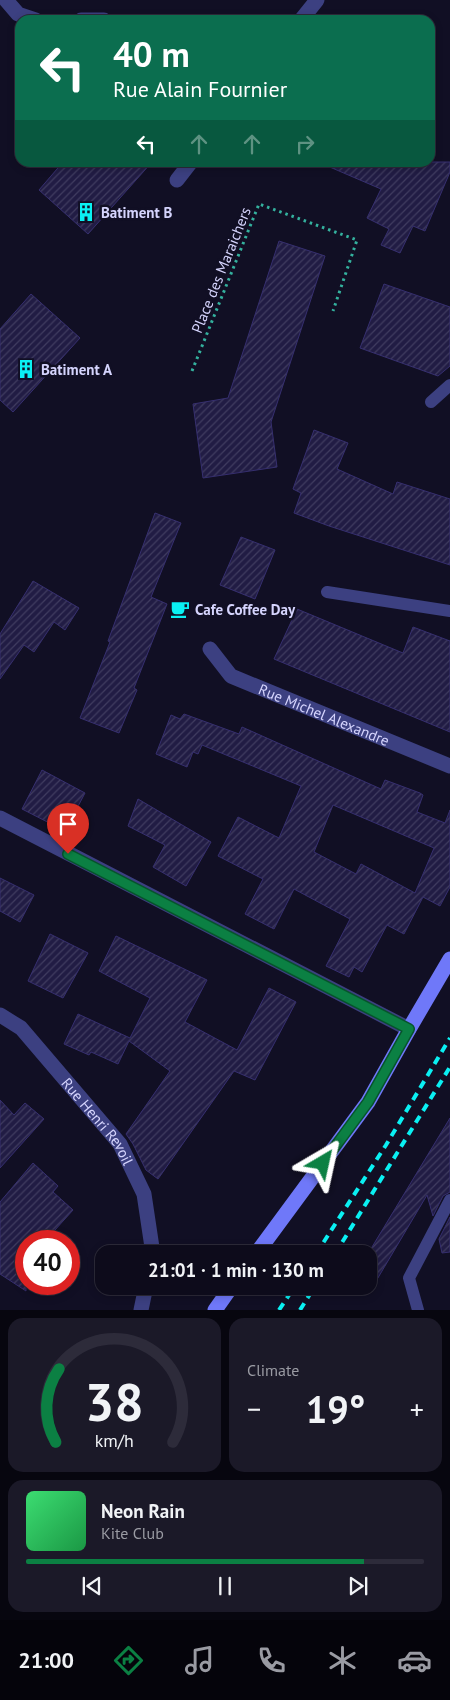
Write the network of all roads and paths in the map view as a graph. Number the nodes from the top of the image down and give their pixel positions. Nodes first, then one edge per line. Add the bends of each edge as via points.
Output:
1 (6, 0) edge
2 (317, 0) edge
3 (21, 15) edge
4 (305, 15) edge
5 (187, 167) edge
6 (177, 180) dead end
7 (333, 311) dead end
8 (192, 371) dead end
9 (450, 385) edge
10 (431, 402) dead end
11 (326, 592) dead end
12 (450, 611) edge
13 (210, 649) dead end
14 (450, 766) edge
15 (0, 818) edge
16 (450, 959) edge
17 (0, 1015) edge
18 (409, 1029) junction
19 (450, 1200) edge
20 (152, 1245) edge
21 (263, 1245) edge
22 (144, 1295) edge
23 (226, 1295) edge
24 (141, 1310) edge
25 (215, 1310) edge
26 (418, 1310) edge

1 - 3 street
2 - 4 street
5 - 6 street
7 - 8 path, Place des Maraichers via 356,240 259,204
9 - 10 lane
11 - 12 lane
13 - 14 street, Rue Michel Alexandre via 231,676
15 - 18 street
16 - 18 street
17 - 20 street, Rue Henri Revoil via 20,1028 120,1144 144,1194
18 - 21 street via 368,1102
19 - 26 lane via 409,1278
22 - 24 street
23 - 25 street

